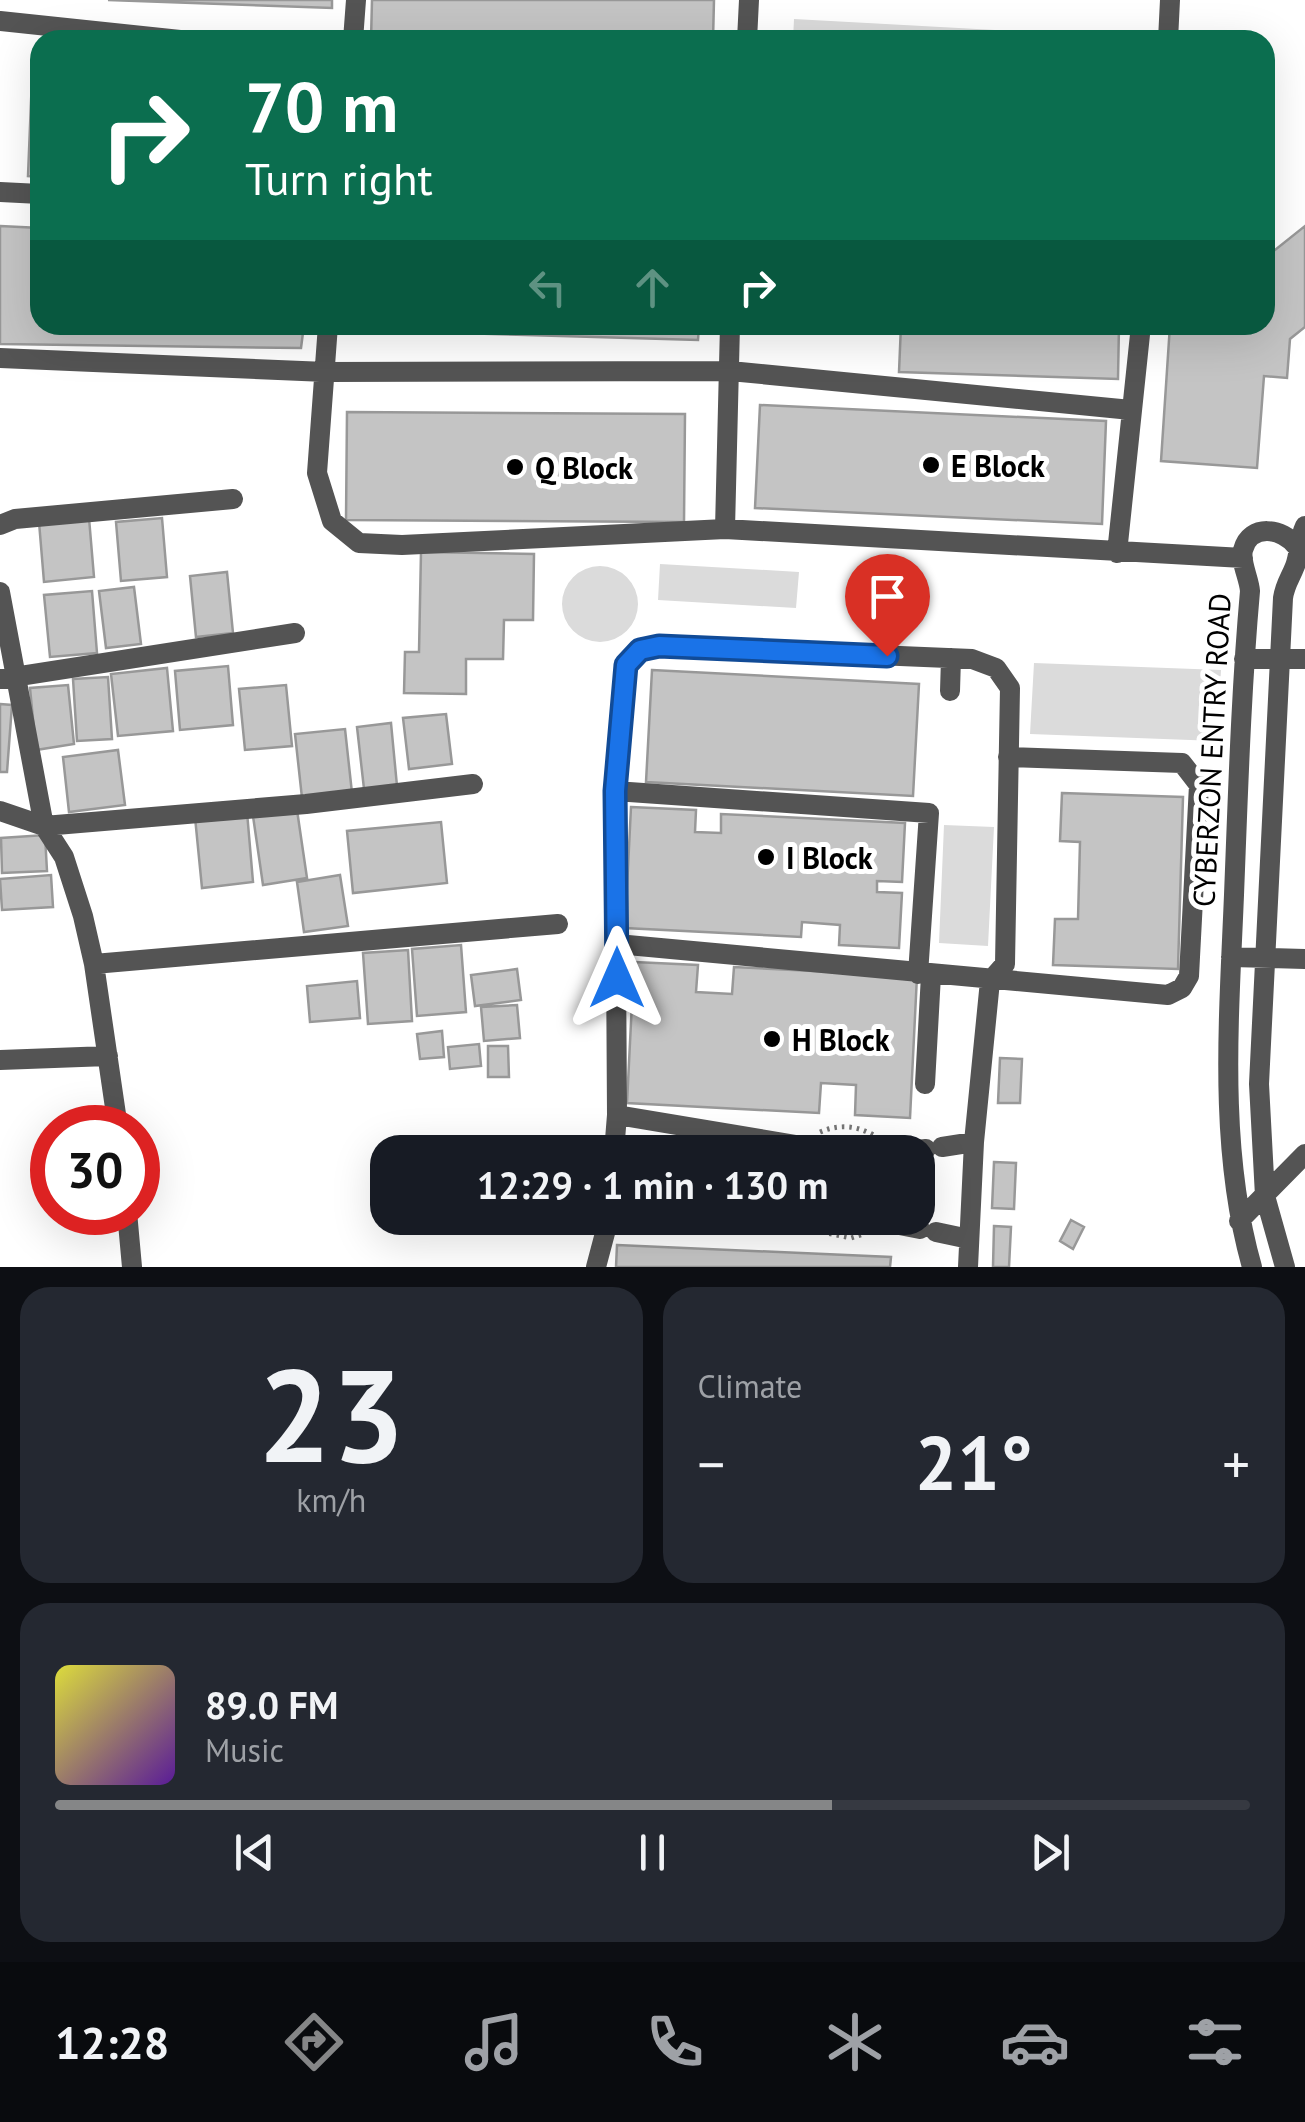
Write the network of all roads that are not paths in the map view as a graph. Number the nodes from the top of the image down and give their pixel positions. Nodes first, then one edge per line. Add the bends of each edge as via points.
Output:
1 (356, 0) edge
2 (749, 0) edge
3 (1170, 0) edge
4 (0, 22) edge
5 (80, 30) edge
6 (354, 30) edge
7 (748, 30) edge
8 (1168, 30) edge
9 (0, 192) edge
10 (30, 194) edge
11 (328, 335) edge
12 (730, 335) edge
13 (1140, 335) edge
14 (0, 358) edge
15 (730, 371) junction
16 (326, 372) junction
17 (1131, 410) junction
18 (233, 498) dead end
19 (0, 524) edge
20 (726, 529) junction
21 (1300, 536) edge
22 (1117, 552) junction
23 (1243, 558) junction
24 (0, 592) edge
25 (295, 633) dead end
26 (951, 658) junction
27 (1244, 658) junction
28 (1280, 659) junction
29 (1305, 660) edge
30 (7, 678) edge
31 (950, 691) dead end
32 (1008, 757) junction
33 (473, 784) dead end
34 (615, 791) junction
35 (0, 811) edge
36 (44, 826) junction
37 (558, 924) dead end
38 (617, 944) junction
39 (1232, 957) junction
40 (1264, 958) junction
41 (1305, 960) edge
42 (94, 964) junction
43 (924, 974) junction
44 (990, 981) junction
45 (108, 1056) junction
46 (0, 1060) edge
47 (925, 1084) dead end
48 (115, 1105) edge
49 (617, 1115) junction
50 (615, 1135) edge
51 (736, 1135) edge
52 (974, 1142) junction
53 (935, 1148) edge
54 (1305, 1154) edge
55 (1265, 1196) junction
56 (1239, 1221) junction
57 (935, 1231) edge
58 (129, 1235) edge
59 (604, 1235) edge
60 (969, 1238) junction
61 (132, 1267) edge
62 (596, 1267) edge
63 (968, 1267) edge
64 (1252, 1267) edge
65 (1285, 1267) edge

1 - 6 street
2 - 7 street
3 - 8 street
4 - 5 street
9 - 10 street
11 - 16 street, CYBERZON ENTRY ROAD
12 - 15 street
13 - 17 street
14 - 16 street
15 - 16 street
15 - 17 street
15 - 20 street
16 - 20 street, CYBERZON ENTRY ROAD via 318,472 332,521 359,543
17 - 22 street
18 - 19 street
20 - 22 street, CYBERZON ENTRY ROAD
21 - 23 street via 1264,531 1248,539
21 - 28 street via 1285,582
22 - 23 street, CYBERZON ENTRY ROAD
23 - 27 street, CYBERZON ENTRY ROAD via 1250,591
24 - 30 street
25 - 30 street
26 - 31 street
26 - 32 street via 996,668 1010,688
26 - 34 street via 640,650 626,665
27 - 28 street
27 - 39 street, CYBERZON ENTRY ROAD
28 - 29 street
28 - 40 street
30 - 36 street
32 - 44 street via 1005,964
32 - 44 street via 1182,763 1191,770 1199,784 1189,976 1168,995
33 - 36 street
34 - 38 street
34 - 43 street via 929,812
35 - 36 street
36 - 42 street via 64,857
37 - 42 street
38 - 43 street
38 - 49 street
39 - 40 street
39 - 56 street, CYBERZON ENTRY ROAD via 1232,1153
40 - 41 street
40 - 55 street via 1259,1084
42 - 45 street
43 - 44 street
43 - 47 street
44 - 52 street
45 - 46 street
45 - 48 street
49 - 50 street
49 - 51 street
52 - 53 street
52 - 60 street
54 - 55 street
55 - 56 street
55 - 65 street
56 - 64 street, CYBERZON ENTRY ROAD
57 - 60 street
58 - 61 street
59 - 62 street
60 - 63 street

